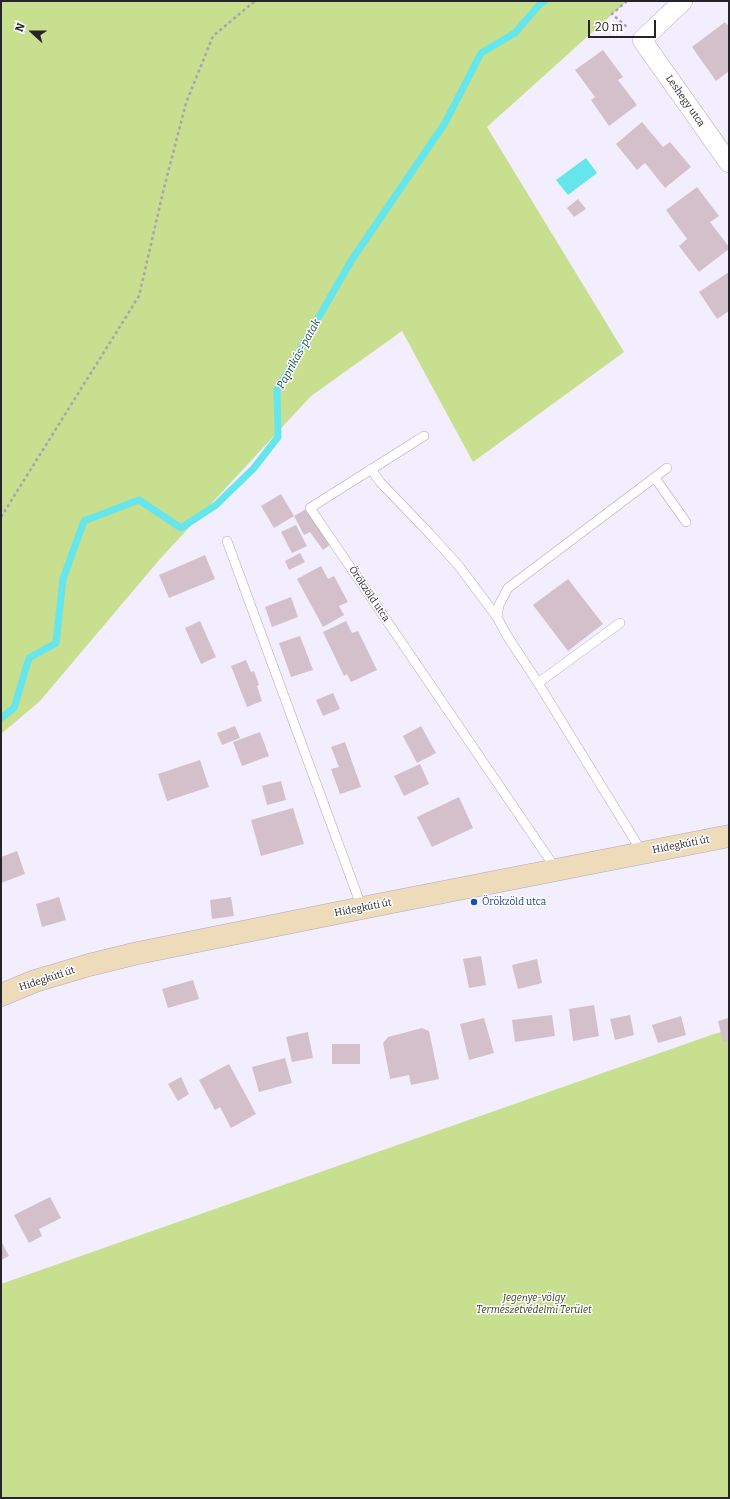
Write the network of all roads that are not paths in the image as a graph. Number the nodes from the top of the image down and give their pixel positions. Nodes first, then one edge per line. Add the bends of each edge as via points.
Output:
1 (682, 1) edge
2 (729, 163) edge
3 (424, 436) dead end
4 (667, 468) dead end
5 (371, 469) junction
6 (655, 478) junction
7 (686, 522) dead end
8 (227, 541) dead end
9 (497, 617) junction
10 (620, 623) dead end
11 (538, 683) junction
12 (729, 836) edge
13 (642, 853) junction
14 (557, 870) junction
15 (362, 908) junction
16 (1, 995) edge

1 - 2 street, Leshegy utca via 642,40
3 - 5 lane, Örökzöld utca
4 - 6 lane
5 - 9 lane via 380,482 458,565
5 - 14 lane, Örökzöld utca via 310,508
6 - 7 lane
6 - 9 lane via 508,588 499,606
8 - 15 lane
9 - 11 lane
10 - 11 lane
11 - 13 lane
12 - 13 main road, Hidegkúti út
13 - 14 main road, Hidegkúti út
14 - 15 main road, Hidegkúti út
15 - 16 main road, Hidegkúti út via 138,953 35,981

